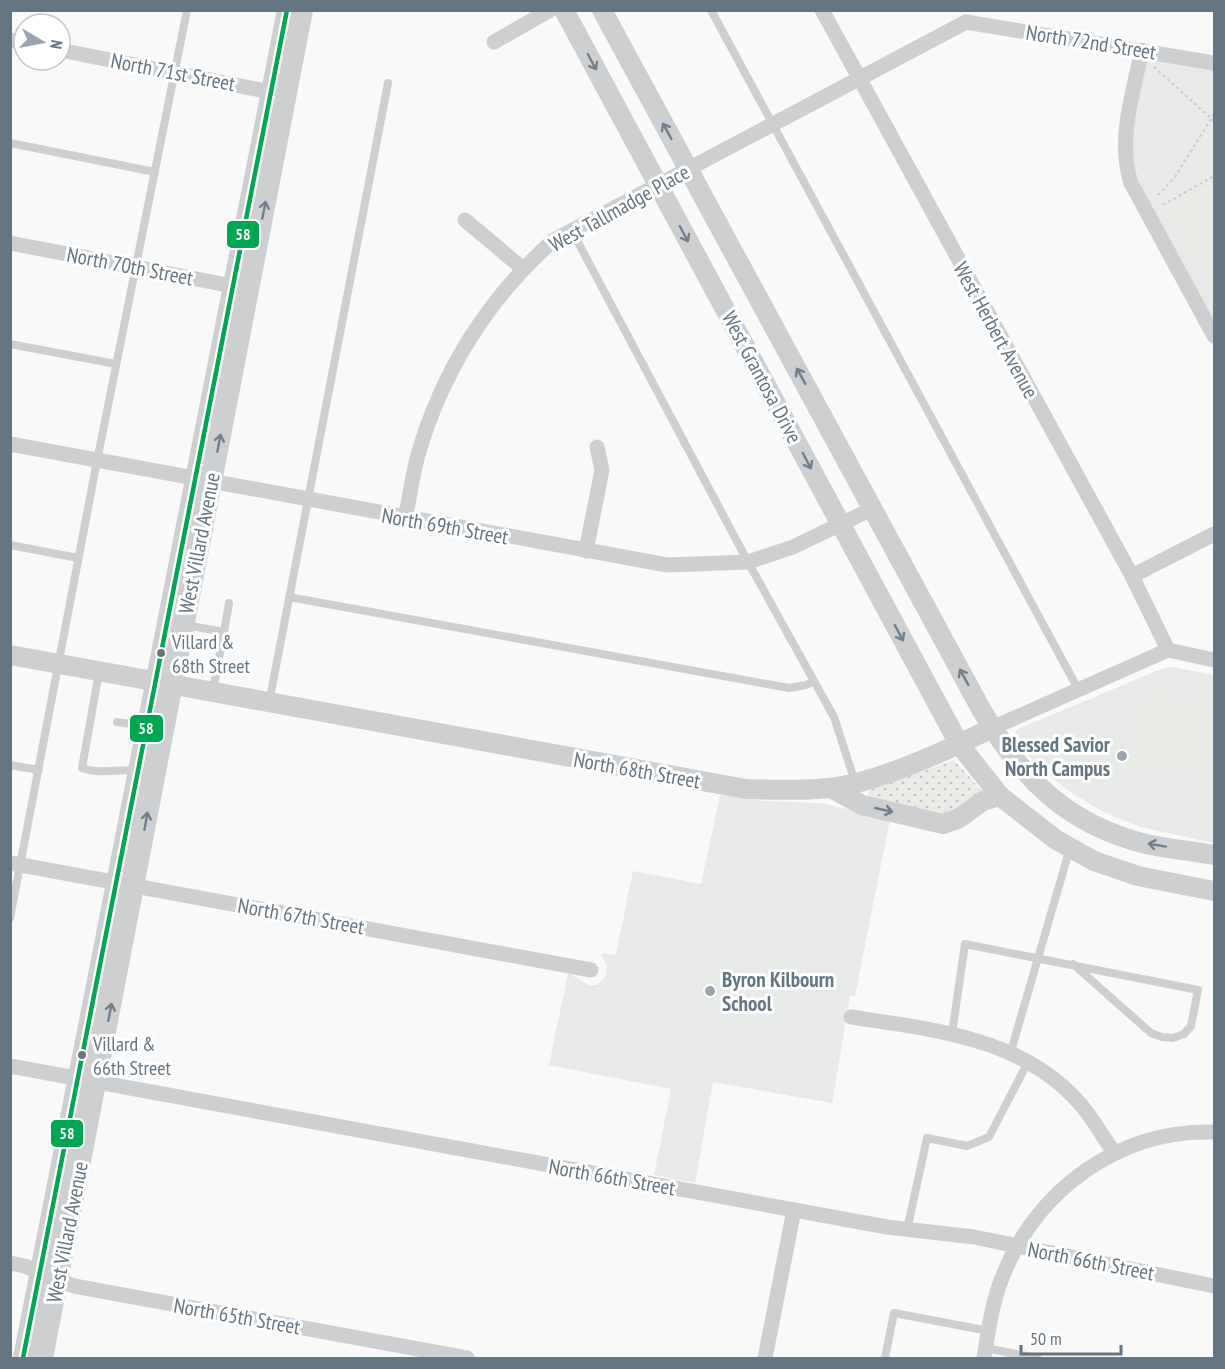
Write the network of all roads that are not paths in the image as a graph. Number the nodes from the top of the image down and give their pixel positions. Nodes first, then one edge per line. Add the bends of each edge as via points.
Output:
1 (187, 10) edge
2 (287, 10) edge
3 (303, 10) edge
4 (550, 10) edge
5 (564, 10) edge
6 (602, 10) edge
7 (711, 10) edge
8 (822, 10) edge
9 (968, 16) edge
10 (494, 42) dead end
11 (1142, 50) junction
12 (72, 52) edge
13 (1215, 63) edge
14 (175, 72) junction
15 (859, 79) junction
16 (388, 82) dead end
17 (279, 93) junction
18 (774, 124) junction
19 (10, 143) edge
20 (688, 170) junction
21 (155, 172) junction
22 (658, 186) junction
23 (465, 220) dead end
24 (572, 231) junction
25 (10, 243) edge
26 (136, 266) junction
27 (522, 268) junction
28 (240, 287) junction
29 (1215, 336) edge
30 (10, 345) edge
31 (116, 364) junction
32 (10, 444) edge
33 (597, 447) dead end
34 (97, 461) junction
35 (203, 481) junction
36 (308, 500) junction
37 (872, 509) junction
38 (405, 518) junction
39 (841, 524) junction
40 (1215, 534) edge
41 (10, 545) edge
42 (586, 551) junction
43 (78, 558) junction
44 (748, 562) junction
45 (1132, 576) junction
46 (290, 597) junction
47 (229, 603) dead end
48 (183, 624) junction
49 (224, 632) junction
50 (1168, 650) junction
51 (10, 655) edge
52 (1215, 660) edge
53 (58, 664) junction
54 (99, 672) junction
55 (814, 681) junction
56 (164, 684) junction
57 (1078, 689) junction
58 (213, 693) junction
59 (269, 703) junction
60 (117, 722) dead end
61 (146, 726) junction
62 (992, 728) junction
63 (959, 744) junction
64 (10, 765) edge
65 (39, 770) junction
66 (138, 771) junction
67 (855, 782) junction
68 (831, 788) junction
69 (1000, 796) junction
70 (1055, 800) junction
71 (1036, 827) junction
72 (1070, 848) junction
73 (1215, 855) edge
74 (16, 864) edge
75 (125, 885) junction
76 (1215, 891) edge
77 (10, 918) edge
78 (1038, 957) junction
79 (1073, 964) junction
80 (591, 970) dead end
81 (851, 1017) dead end
82 (952, 1033) junction
83 (1011, 1051) junction
84 (1029, 1062) junction
85 (10, 1065) edge
86 (87, 1081) junction
87 (1215, 1132) edge
88 (1114, 1152) junction
89 (794, 1210) junction
90 (907, 1230) junction
91 (1018, 1246) junction
92 (10, 1263) edge
93 (48, 1277) junction
94 (1215, 1286) edge
95 (989, 1331) junction
96 (984, 1353) edge
97 (23, 1359) edge
98 (43, 1359) edge
99 (467, 1359) edge
100 (765, 1359) edge
101 (885, 1359) edge
102 (1037, 1359) edge

1 - 14 lane
2 - 17 street, West Villard Avenue
3 - 17 street, West Villard Avenue
4 - 10 street
5 -> 22 street, West Grantosa Drive
20 -> 6 street, West Grantosa Drive
7 - 18 lane
8 - 15 street, West Herbert Avenue
9 - 11 street, North 72nd Street
9 - 15 street, West Tallmadge Place
11 - 13 street, North 72nd Street
11 - 29 street via 1124,140 1125,163 1131,183
12 - 14 street, North 71st Street
14 - 17 street, North 71st Street
14 - 21 lane
15 - 18 street, West Tallmadge Place
15 - 45 street, West Herbert Avenue
16 - 36 lane
17 - 28 street, West Villard Avenue
18 - 20 street, West Tallmadge Place
18 - 57 lane
19 - 21 lane
20 - 22 street, West Tallmadge Place
37 -> 20 street, West Grantosa Drive
21 - 26 lane
22 - 24 street, West Tallmadge Place
22 -> 39 street, West Grantosa Drive
23 - 27 street
24 - 27 street, West Tallmadge Place via 554,240
24 - 44 lane
25 - 26 street, North 70th Street
26 - 28 street, North 70th Street
26 - 31 lane
27 - 38 street, West Tallmadge Place via 476,326 444,384 418,455
28 - 35 street, West Villard Avenue
30 - 31 lane
31 - 34 lane
32 - 34 street, North 69th Street
33 - 42 street via 602,470
34 - 35 street, North 69th Street
34 - 43 lane
35 - 36 street, North 69th Street
35 - 48 street, West Villard Avenue
35 - 56 street, West Villard Avenue
36 - 38 street, North 69th Street
36 - 46 lane
37 - 39 street, North 69th Street
62 -> 37 street, West Grantosa Drive
38 - 42 street, North 69th Street
39 - 44 street, North 69th Street
39 -> 63 street, West Grantosa Drive
40 - 45 street
41 - 43 lane
42 - 44 street, North 69th Street via 667,565
43 - 53 lane
44 - 55 lane
45 - 50 street, West Herbert Avenue
46 - 55 lane via 789,688
46 - 59 lane
47 - 49 lane
48 - 49 lane
48 - 56 street, West Villard Avenue
49 - 58 lane
50 - 52 street
50 - 57 street
51 - 53 street, North 68th Street
53 - 54 street, North 68th Street
53 - 65 lane
54 - 56 street, North 68th Street
54 - 66 lane via 94,718 82,768 110,773 121,768
55 - 67 lane via 834,717
56 - 58 street, North 68th Street
56 - 61 street, West Villard Avenue
75 -> 56 street, West Villard Avenue
57 - 62 street
58 - 59 street, North 68th Street
59 - 68 street, North 68th Street via 746,789
60 - 61 lane
61 - 66 street, West Villard Avenue
62 - 63 street, North 68th Street
62 - 70 street via 1018,767
63 - 67 street, North 68th Street
63 - 69 street
64 - 65 lane
65 - 74 lane
66 - 75 street, West Villard Avenue
67 - 68 street, North 68th Street
68 -> 69 street via 862,805 943,824 958,819 983,801
69 - 71 street
70 - 71 street
73 -> 70 street via 1146,843 1101,828
71 - 72 street
72 - 76 street via 1138,876
72 - 78 lane
74 - 75 street, North 67th Street
74 - 77 lane
75 - 80 street, North 67th Street
75 - 86 street, West Villard Avenue
78 - 79 lane
78 - 82 lane via 965,944
78 - 83 lane
79 - 79 lane via 1198,990 1191,1026 1184,1035 1173,1038 1151,1033
81 - 82 street
82 - 83 street
83 - 84 street
84 - 88 street via 1050,1075 1085,1110
84 - 90 lane via 989,1137 967,1146 927,1138
85 - 86 street, North 66th Street
86 - 89 street, North 66th Street
86 - 93 street, West Villard Avenue
87 - 88 street via 1161,1137
88 - 91 street via 1053,1196 1035,1216
89 - 90 street, North 66th Street
89 - 100 street
90 - 91 street, North 66th Street
91 - 94 street, North 66th Street
91 - 95 street via 1001,1280
92 - 93 street, North 65th Street
93 - 97 street, West Villard Avenue
93 - 98 street, West Villard Avenue
93 - 99 street, North 65th Street via 85,1288
95 - 96 street
95 - 101 lane via 894,1313
96 - 102 lane

